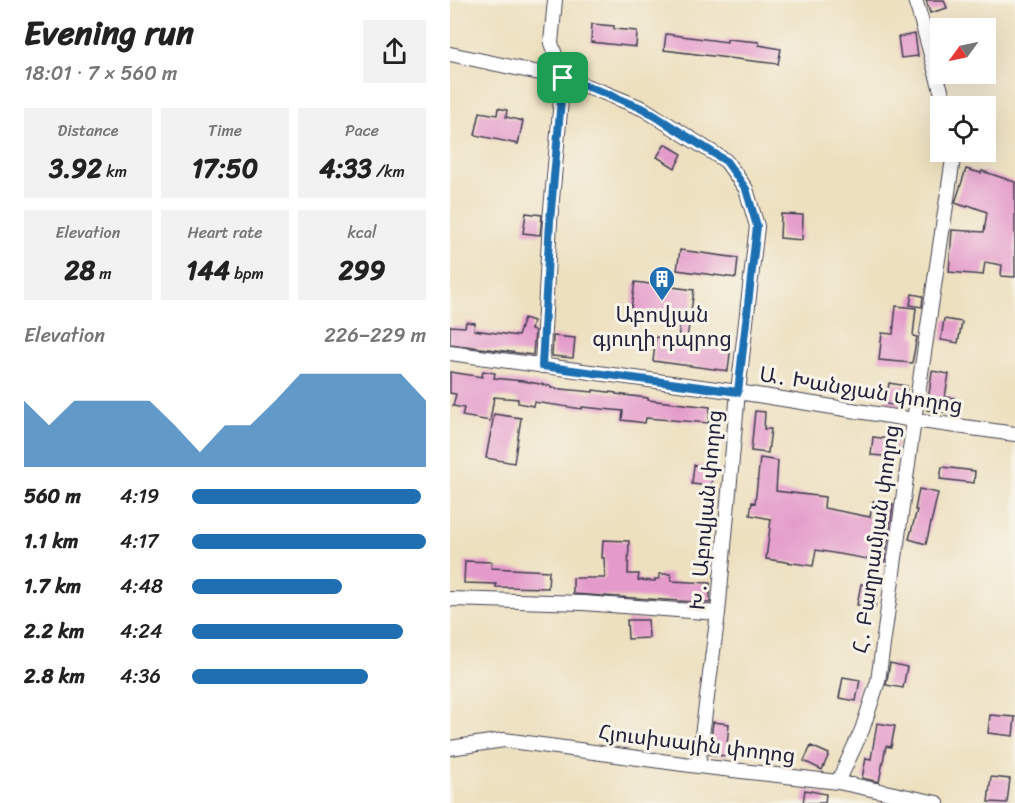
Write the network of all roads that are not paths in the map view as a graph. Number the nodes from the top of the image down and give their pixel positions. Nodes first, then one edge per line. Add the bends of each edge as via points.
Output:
1 (555, 0) edge
2 (915, 0) edge
3 (450, 54) edge
4 (563, 78) junction
5 (943, 96) edge
6 (953, 162) edge
7 (450, 353) edge
8 (542, 366) junction
9 (738, 392) junction
10 (914, 420) junction
11 (1015, 434) edge
12 (450, 599) edge
13 (718, 613) junction
14 (450, 748) edge
15 (698, 766) junction
16 (838, 783) junction
17 (937, 803) edge

1 - 4 street via 551,43
2 - 5 street
3 - 4 street, Խ․ Աբովյան փողոց
4 - 8 street
4 - 9 street, Խ․ Աբովյան փողոց via 644,109 726,161 746,189 757,226
6 - 10 street, Հ․ Բաղրամյան փողոց
7 - 8 street, Ա․ Խանջյան փողոց
8 - 9 street, Ա․ Խանջյան փողոց
9 - 10 street, Ա․ Խանջյան փողոց
9 - 13 street, Խ․ Աբովյան փողոց
10 - 11 street, Ա․ Խանջյան փողոց
10 - 16 street, Հ․ Բաղրամյան փողոց via 878,681
12 - 13 street
13 - 15 street, Խ․ Աբովյան փողոց
14 - 15 street, Հյուսիսային փողոց via 504,740
15 - 16 street, Հյուսիսային փողոց
16 - 17 street, Հյուսիսային փողոց

